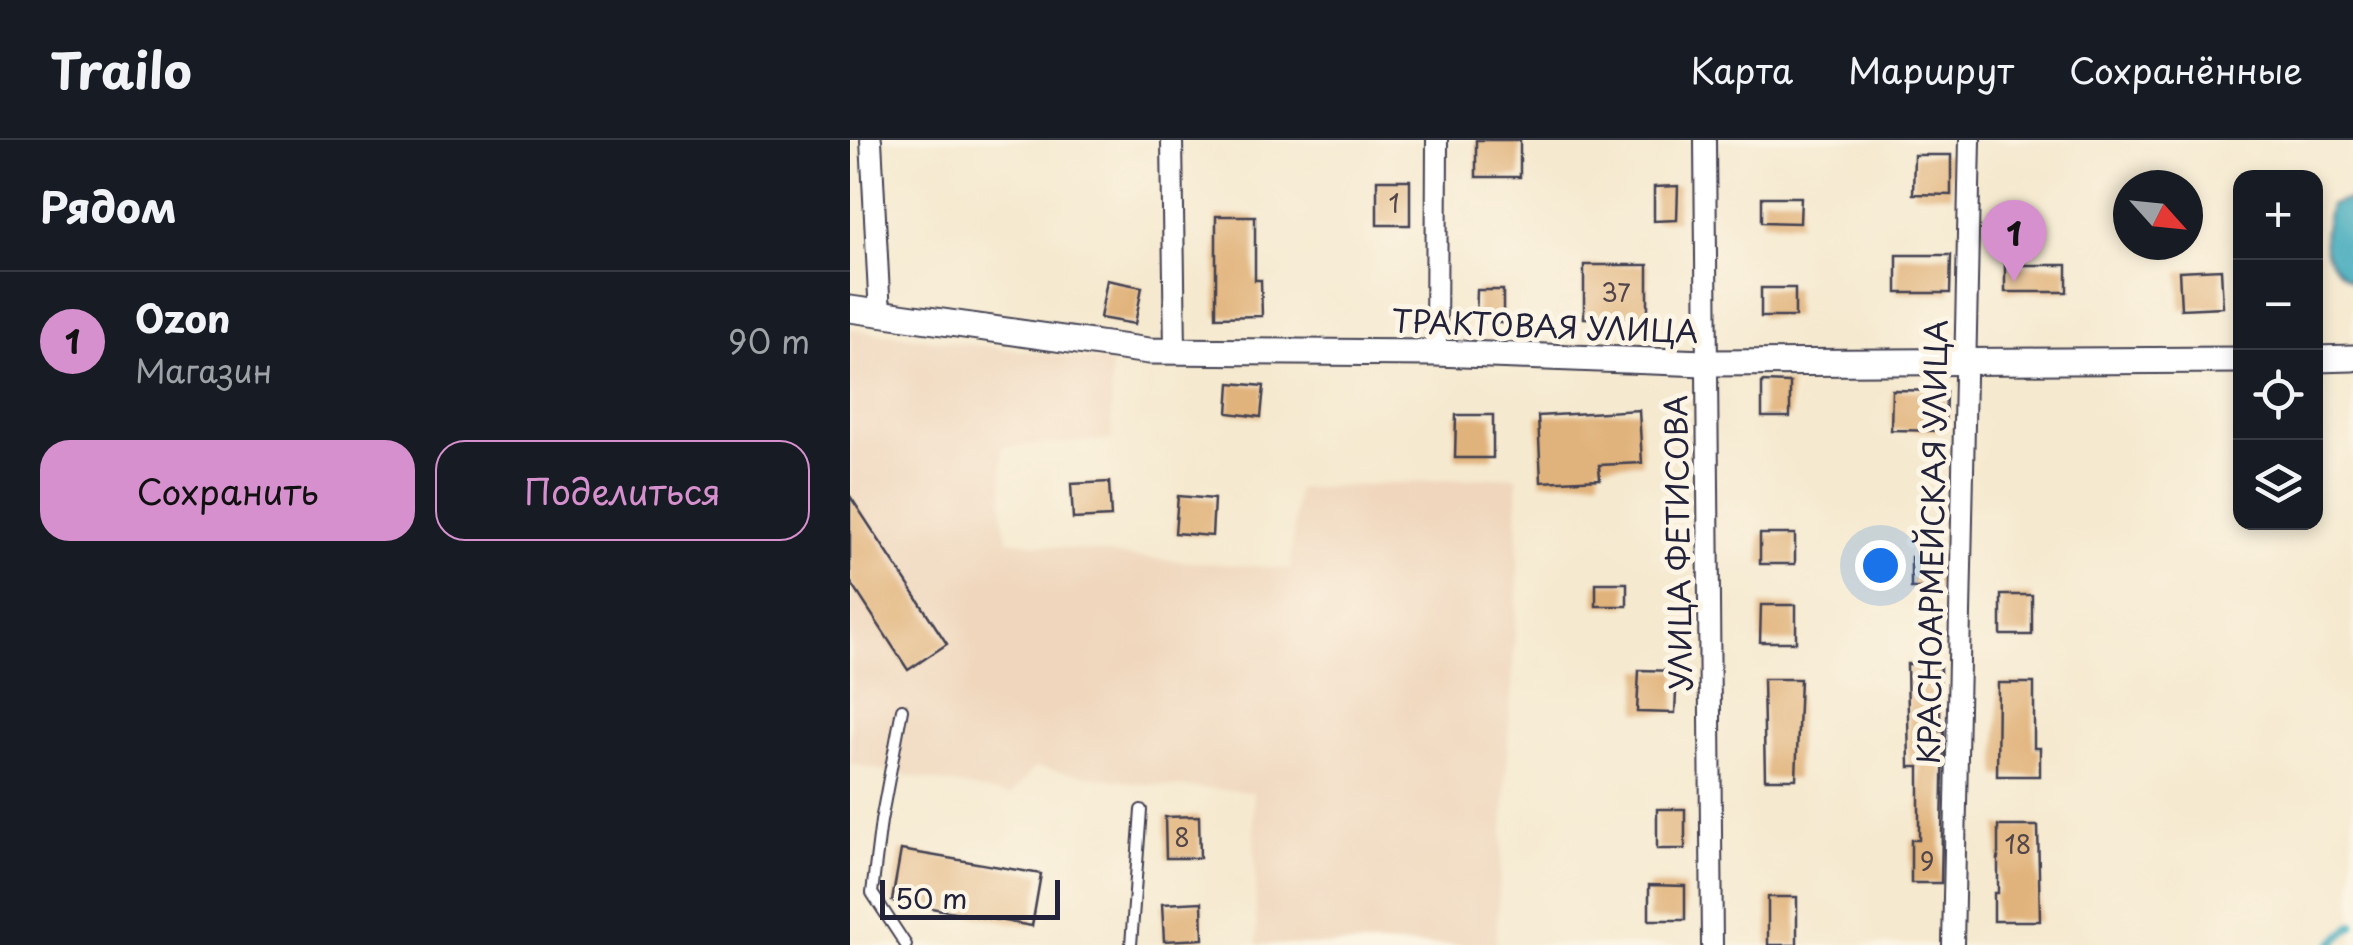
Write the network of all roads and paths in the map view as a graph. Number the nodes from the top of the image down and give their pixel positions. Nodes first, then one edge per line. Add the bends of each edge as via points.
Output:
1 (871, 140) edge
2 (1172, 140) edge
3 (1437, 140) edge
4 (1706, 140) edge
5 (1970, 140) edge
6 (850, 309) edge
7 (880, 314) junction
8 (1175, 350) junction
9 (1436, 353) junction
10 (2353, 358) edge
11 (2323, 359) edge
12 (2233, 360) edge
13 (1705, 362) junction
14 (1963, 362) junction
15 (902, 709) dead end
16 (1141, 810) dead end
17 (906, 945) edge
18 (1130, 945) edge
19 (1712, 945) edge
20 (1954, 945) edge

1 - 7 street
2 - 8 street
3 - 9 street
4 - 13 street, УЛИЦА ФЕТИСОВА
5 - 14 street, КРАСНОАРМЕЙСКАЯ УЛИЦА
6 - 7 street, ТРАКТОВАЯ УЛИЦА
7 - 8 street, ТРАКТОВАЯ УЛИЦА
8 - 9 street, ТРАКТОВАЯ УЛИЦА
9 - 13 street, ТРАКТОВАЯ УЛИЦА
10 - 11 street
12 - 14 street, ТРАКТОВАЯ УЛИЦА
13 - 14 street, ТРАКТОВАЯ УЛИЦА
13 - 19 street, УЛИЦА ФЕТИСОВА
14 - 20 street, КРАСНОАРМЕЙСКАЯ УЛИЦА
15 - 17 lane via 872,894
16 - 18 lane

